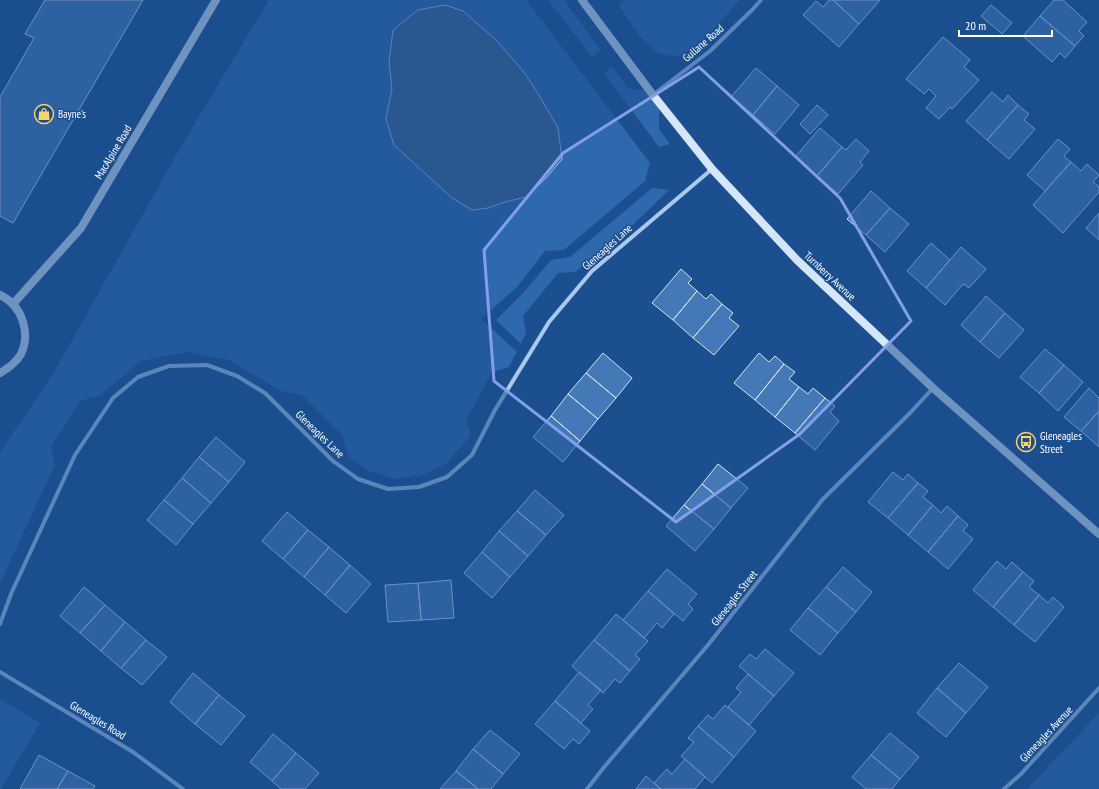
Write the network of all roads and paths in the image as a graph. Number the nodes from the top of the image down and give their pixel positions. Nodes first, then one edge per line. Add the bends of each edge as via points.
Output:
1 (216, 0) edge
2 (582, 0) edge
3 (761, 0) edge
4 (653, 95) junction
5 (712, 169) junction
6 (0, 295) edge
7 (13, 304) junction
8 (0, 373) edge
9 (932, 388) junction
10 (1099, 534) edge
11 (0, 624) edge
12 (0, 672) edge
13 (1099, 688) edge
14 (183, 789) edge
15 (587, 789) edge
16 (1004, 789) edge

1 - 7 street, MacAlpine Road via 81,228
2 - 4 street, Turnberry Avenue
3 - 4 street, Gullane Road via 710,51
4 - 5 street, Turnberry Avenue
5 - 9 street, Turnberry Avenue via 797,260
5 - 11 street, Gleneagles Lane via 592,271 549,322 495,410 472,455 447,477 419,488 388,489 358,479 333,461 265,393 237,376 207,365 169,366 138,377 113,398 75,454 11,594
6 - 7 street
7 - 8 street via 21,315 25,328 25,342 20,355 11,366
9 - 10 street, Turnberry Avenue
9 - 15 street, Gleneagles Street via 823,500 708,645
12 - 14 street, Gleneagles Road via 133,752
13 - 16 street, Gleneagles Avenue via 1021,774

